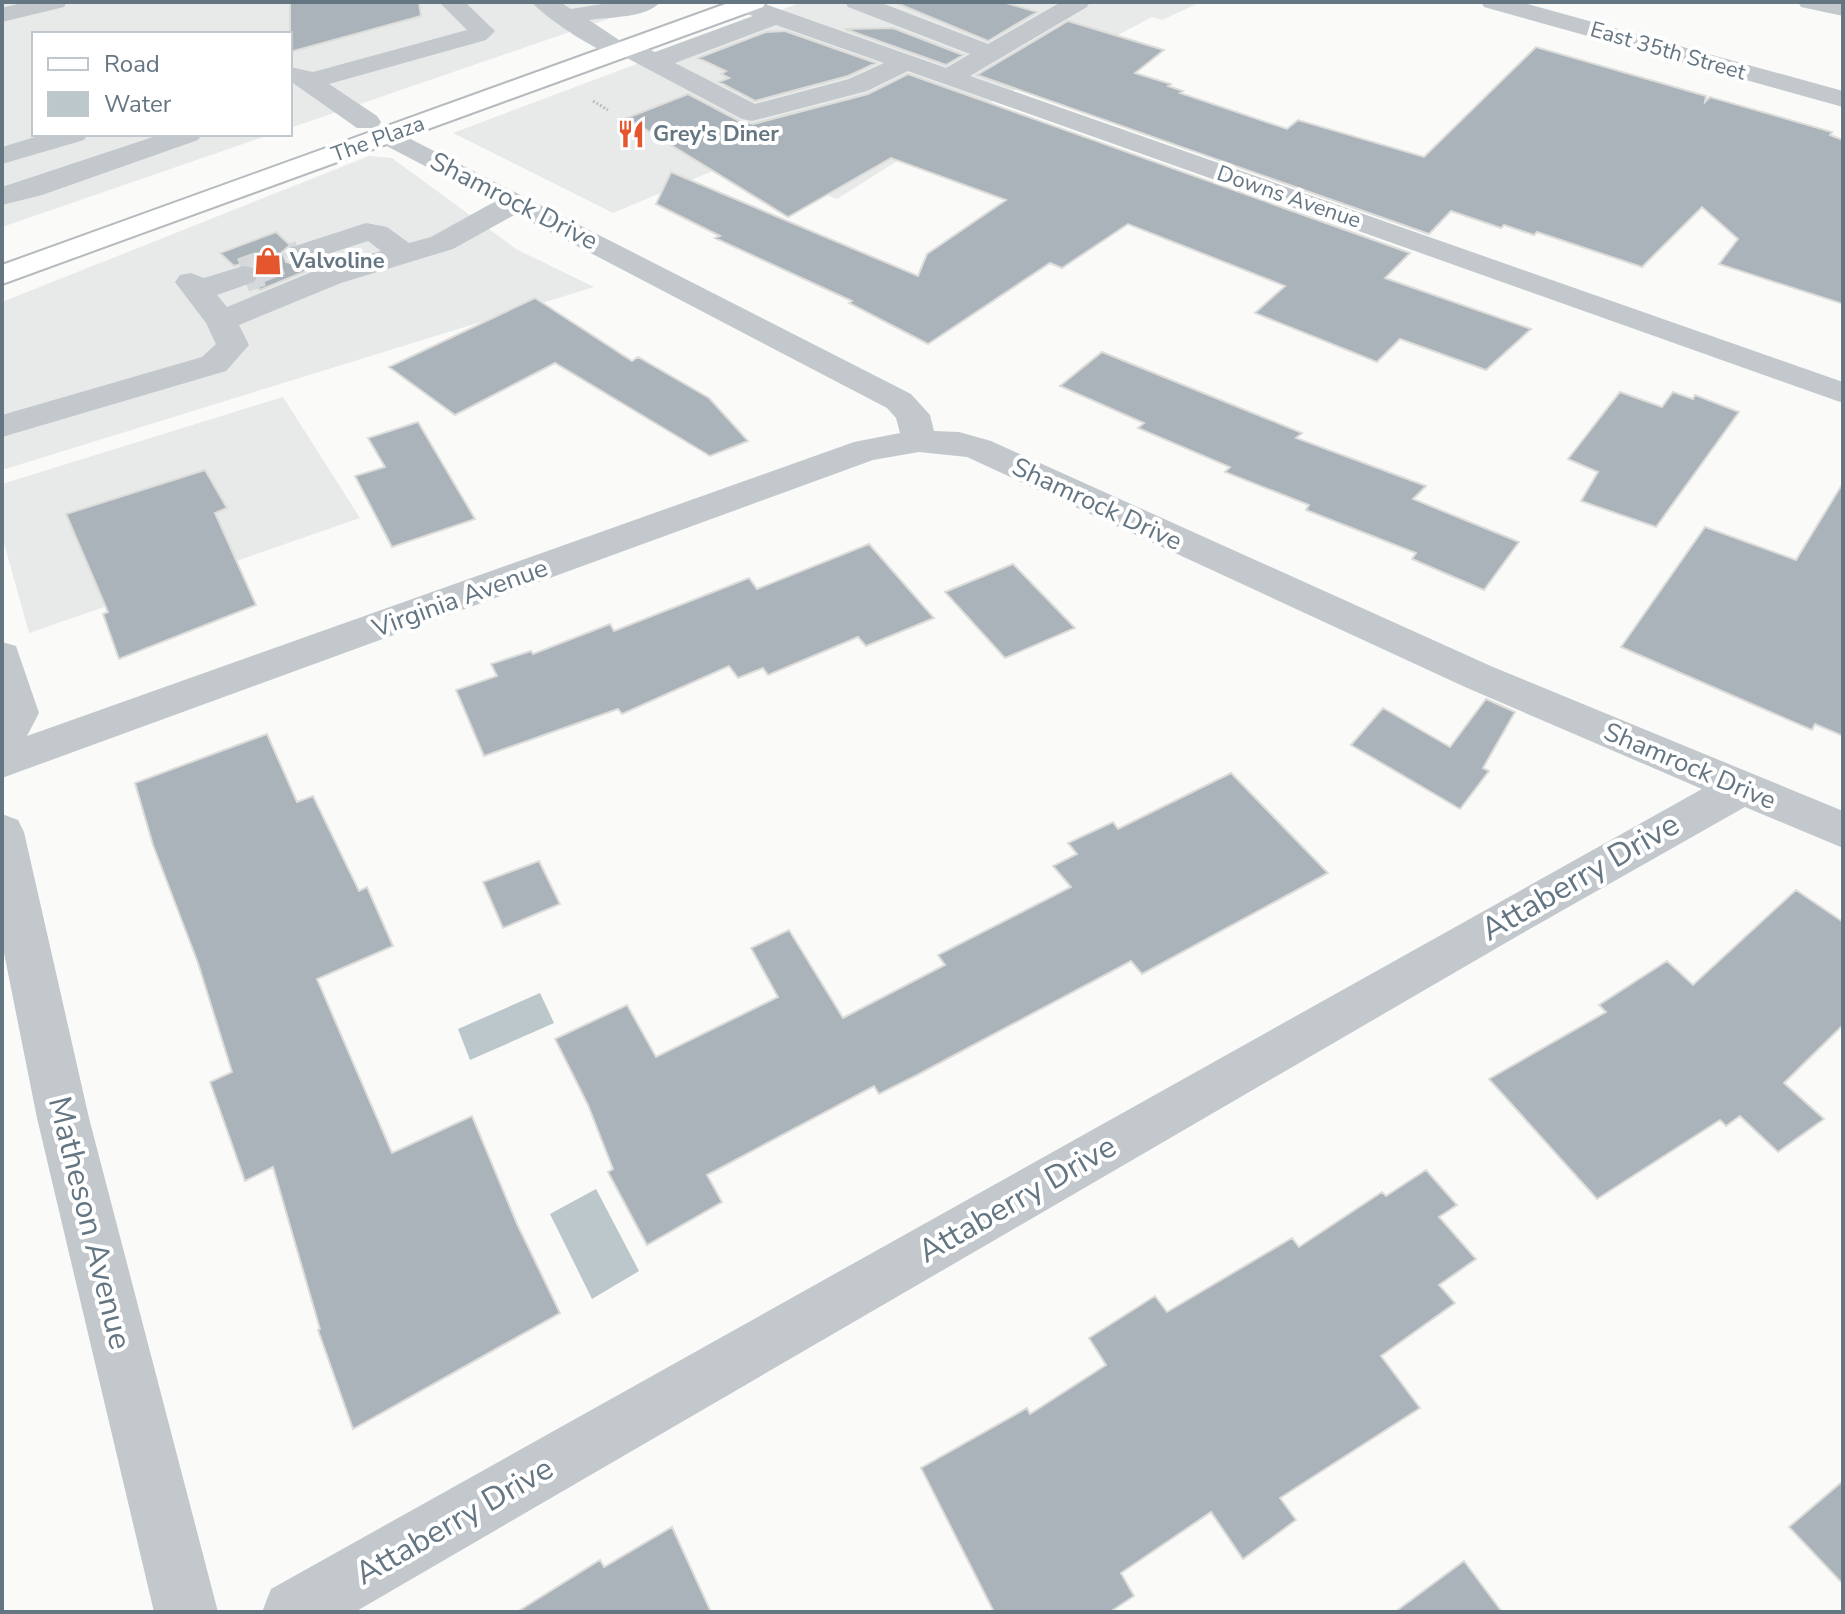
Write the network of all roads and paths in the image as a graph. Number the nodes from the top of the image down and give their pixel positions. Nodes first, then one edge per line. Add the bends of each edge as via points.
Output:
1 (55, 2) edge
2 (451, 2) edge
3 (544, 2) edge
4 (704, 2) edge
5 (857, 2) edge
6 (1078, 2) edge
7 (1493, 2) edge
8 (1810, 2) edge
9 (658, 6) edge
10 (752, 7) edge
11 (1843, 9) edge
12 (2, 15) edge
13 (565, 18) junction
14 (615, 46) junction
15 (990, 53) junction
16 (653, 62) junction
17 (905, 63) junction
18 (947, 78) junction
19 (302, 85) edge
20 (1843, 99) edge
21 (377, 129) junction
22 (67, 136) edge
23 (182, 136) edge
24 (2, 156) edge
25 (2, 196) edge
26 (516, 202) junction
27 (2, 249) edge
28 (300, 254) tunnel mouth
29 (404, 254) junction
30 (2, 275) edge
31 (243, 275) tunnel mouth
32 (221, 321) junction
33 (1843, 393) edge
34 (2, 426) edge
35 (919, 441) junction
36 (2, 656) edge
37 (2, 743) edge
38 (2, 762) edge
39 (1742, 789) junction
40 (1843, 830) edge
41 (2, 832) edge
42 (186, 1612) edge
43 (294, 1612) edge

1 - 12 street
2 - 19 street via 483,31
3 - 13 street
4 - 9 main road, The Plaza
5 - 15 street
6 - 15 street
7 - 20 street, East 35th Street
8 - 11 street
9 - 13 street
9 - 14 main road, The Plaza
10 - 14 main road, The Plaza
10 - 16 street
10 - 17 street, Downs Avenue
13 - 14 street
14 - 16 street
14 - 21 main road, The Plaza
15 - 18 street
16 - 17 street via 752,113 858,85
17 - 18 street, Downs Avenue
18 - 33 street, Downs Avenue
19 - 21 street, Shamrock Drive
21 - 26 street, Shamrock Drive
21 - 27 main road, The Plaza
21 - 30 main road, The Plaza
22 - 24 street
23 - 25 street
26 - 29 street via 442,243
26 - 35 street, Shamrock Drive via 899,401 913,415
28 - 29 street via 366,232 376,233
29 - 32 street via 319,280
31 - 32 street via 194,287
32 - 34 street via 233,345 214,364
35 - 38 street, Virginia Avenue via 866,450
35 - 39 street, Shamrock Drive via 979,449 1451,664
36 - 37 street via 18,713
39 - 40 street, Shamrock Drive
39 - 43 street, Attaberry Drive
41 - 42 street, Matheson Avenue via 63,1118

